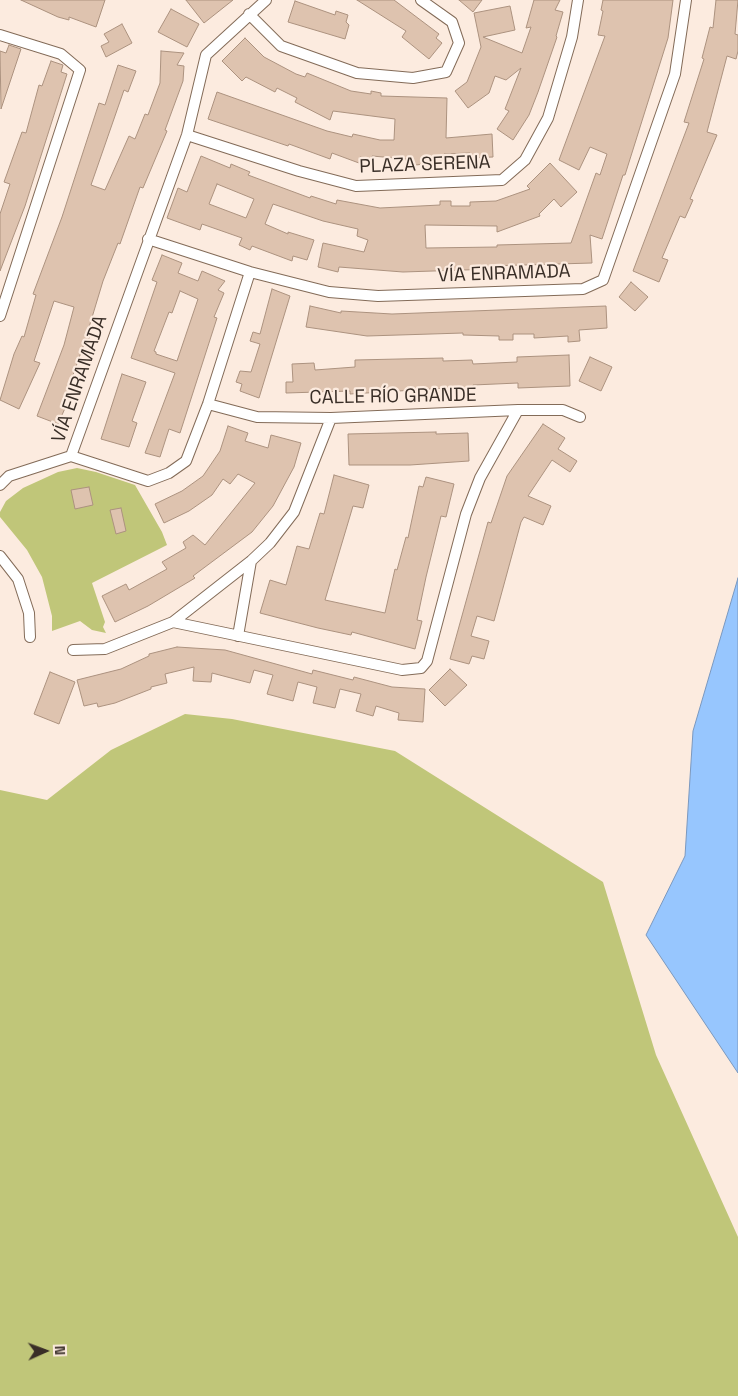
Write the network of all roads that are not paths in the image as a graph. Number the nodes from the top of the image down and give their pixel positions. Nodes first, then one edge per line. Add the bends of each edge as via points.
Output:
1 (266, 0) edge
2 (422, 0) edge
3 (578, 0) edge
4 (686, 0) edge
5 (249, 14) junction
6 (0, 35) edge
7 (187, 135) junction
8 (148, 239) junction
9 (250, 272) junction
10 (2, 302) edge
11 (0, 316) edge
12 (208, 404) junction
13 (518, 410) junction
14 (580, 417) dead end
15 (331, 418) junction
16 (71, 456) junction
17 (0, 485) edge
18 (0, 556) edge
19 (251, 562) junction
20 (173, 622) junction
21 (238, 636) junction
22 (30, 637) dead end
23 (73, 650) dead end

1 - 5 street, VÍA ENRAMADA
2 - 5 street via 452,22 459,43 446,72 413,78 357,73 281,46
3 - 7 street, PLAZA SERENA via 572,37 548,118 525,160 502,180 356,186
4 - 9 street, VÍA ENRAMADA via 675,74 603,280 582,290 378,296 329,292
5 - 7 street, VÍA ENRAMADA via 206,55
6 - 10 street via 60,54 80,70
7 - 8 street, VÍA ENRAMADA
8 - 9 street, VÍA ENRAMADA
8 - 16 street, VÍA ENRAMADA
9 - 12 street
10 - 11 street
12 - 15 street, CALLE RÍO GRANDE via 257,417
12 - 16 street via 186,461 169,473 148,481
13 - 14 street, CALLE RÍO GRANDE via 563,410
13 - 15 street, CALLE RÍO GRANDE
13 - 21 street via 476,487 427,661 421,668 402,670
15 - 19 street via 294,512
16 - 17 street, VÍA ENRAMADA via 9,476
18 - 22 street via 18,579 29,613
19 - 20 street
19 - 21 street
20 - 21 street
20 - 23 street via 105,649

